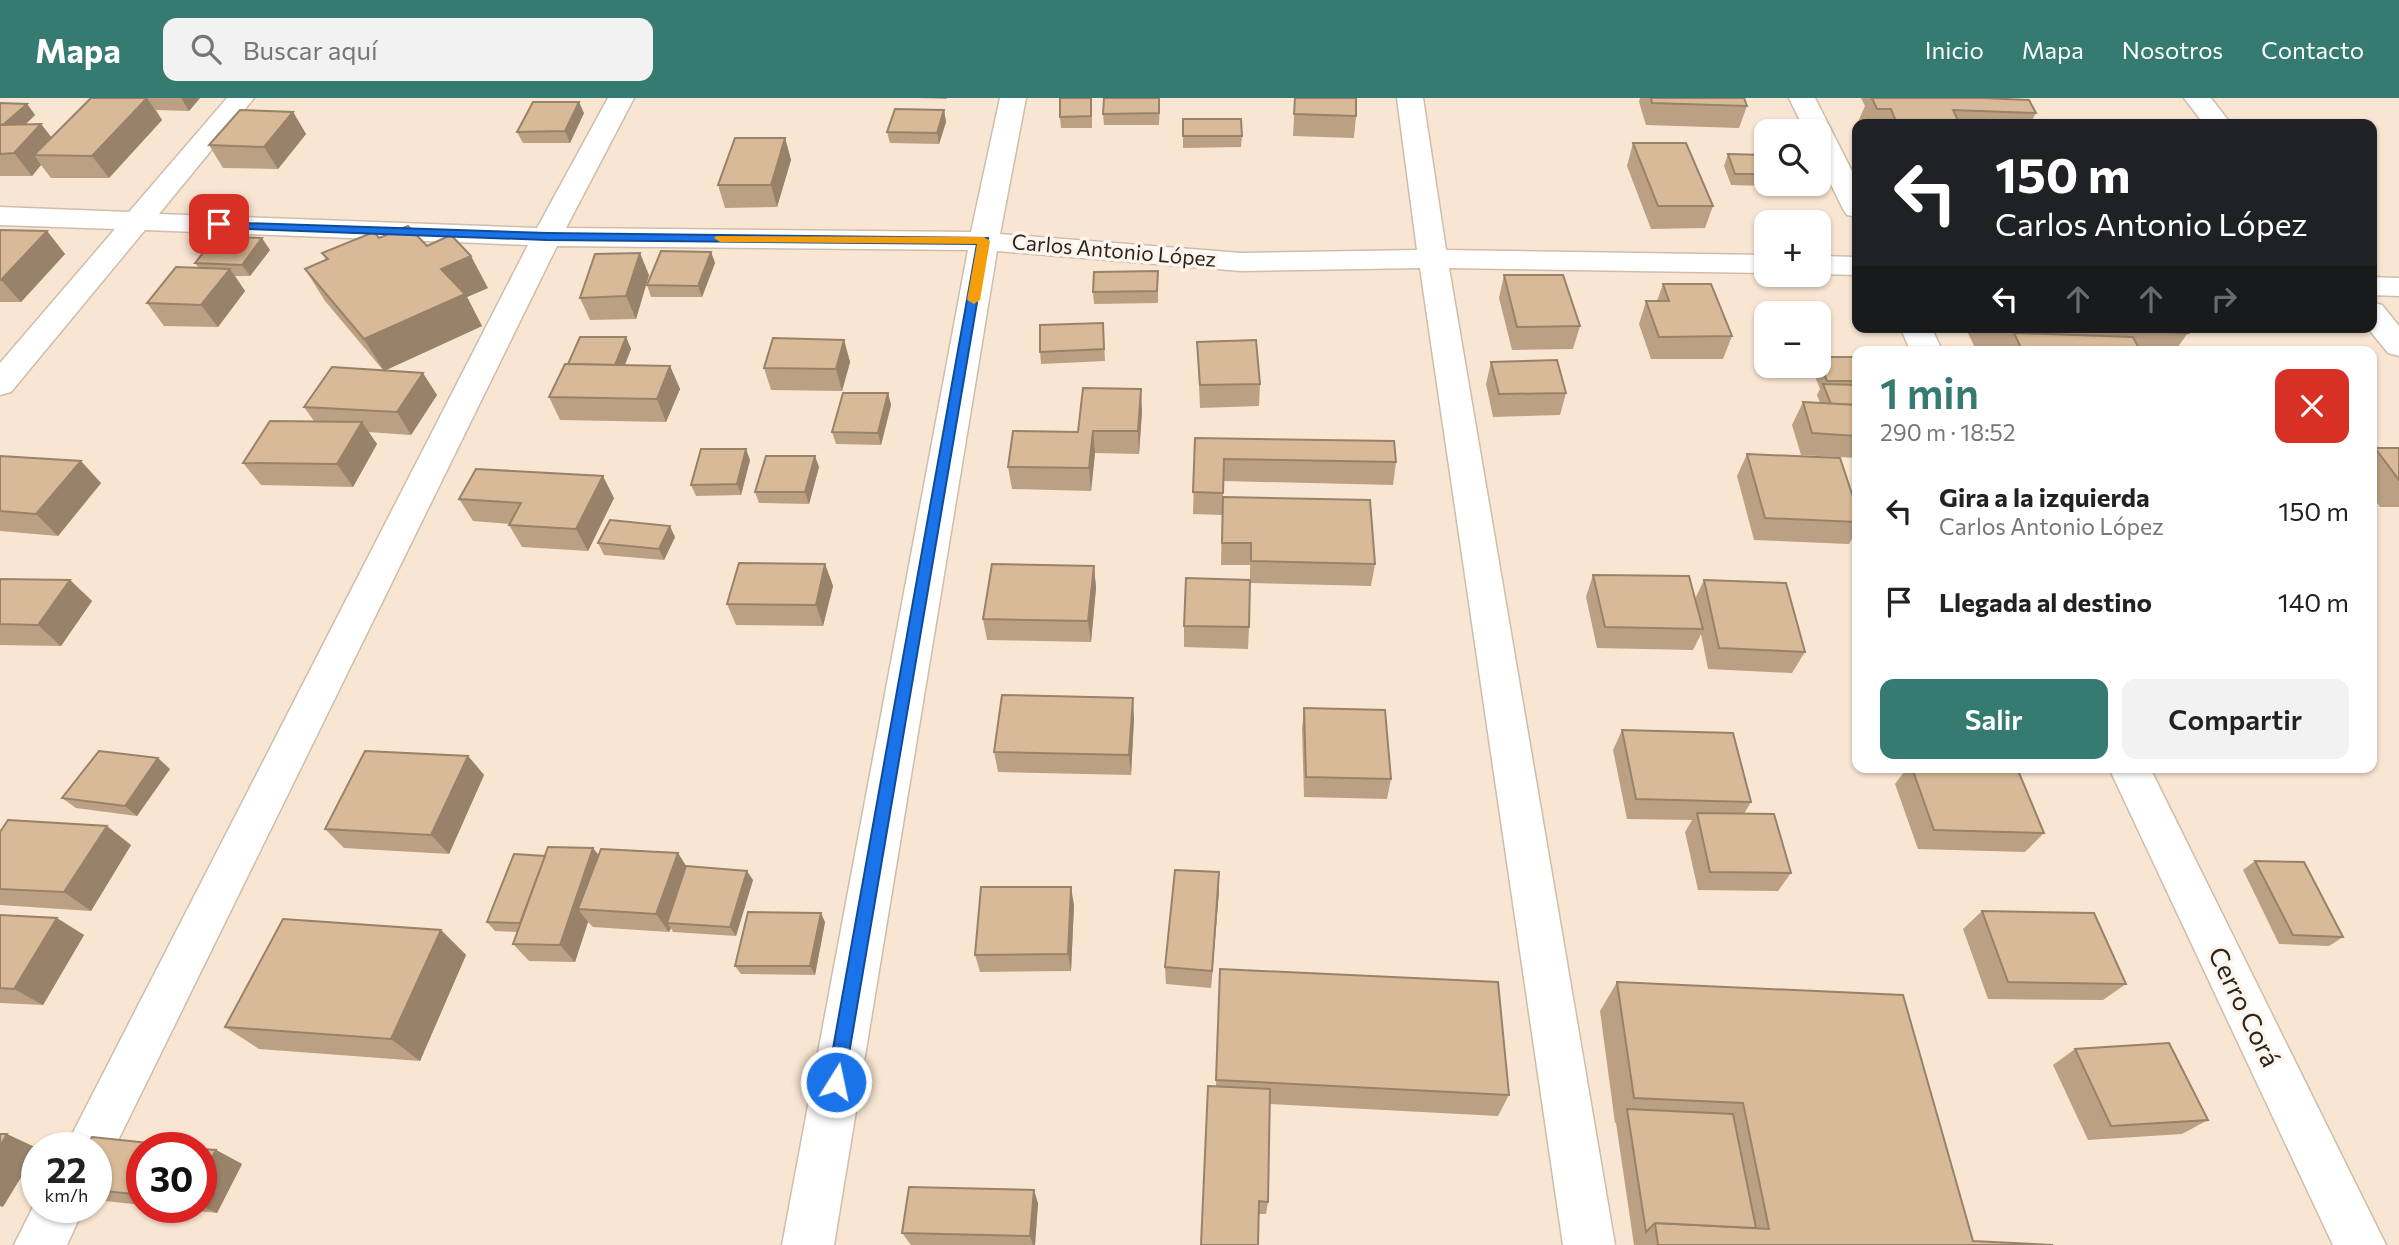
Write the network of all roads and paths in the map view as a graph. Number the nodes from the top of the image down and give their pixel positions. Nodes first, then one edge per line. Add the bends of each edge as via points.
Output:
1 (241, 98) edge
2 (621, 98) edge
3 (1013, 98) edge
4 (1410, 98) edge
5 (1802, 98) edge
6 (2197, 98) edge
7 (2214, 119) edge
8 (1852, 199) edge
9 (0, 216) edge
10 (136, 221) junction
11 (547, 237) junction
12 (984, 241) junction
13 (1433, 259) junction
14 (1754, 264) edge
15 (1831, 265) edge
16 (1852, 266) edge
17 (2377, 286) edge
18 (2399, 287) edge
19 (2377, 319) edge
20 (2399, 346) edge
21 (0, 384) edge
22 (2131, 773) edge
23 (97, 1132) edge
24 (51, 1223) edge
25 (40, 1245) edge
26 (808, 1245) edge
27 (1590, 1245) edge
28 (2360, 1245) edge

1 - 10 street
2 - 11 street
3 - 12 street
4 - 13 street
5 - 8 street
6 - 7 street
9 - 10 street, Carlos Antonio López
10 - 11 street, Carlos Antonio López
10 - 21 street
11 - 12 street, Carlos Antonio López
11 - 23 street
12 - 13 street, Carlos Antonio López via 1241,262
12 - 26 street
13 - 14 street, Carlos Antonio López
13 - 27 street
15 - 16 street
17 - 18 street
19 - 20 street
22 - 28 street, Cerro Corá
24 - 25 street

